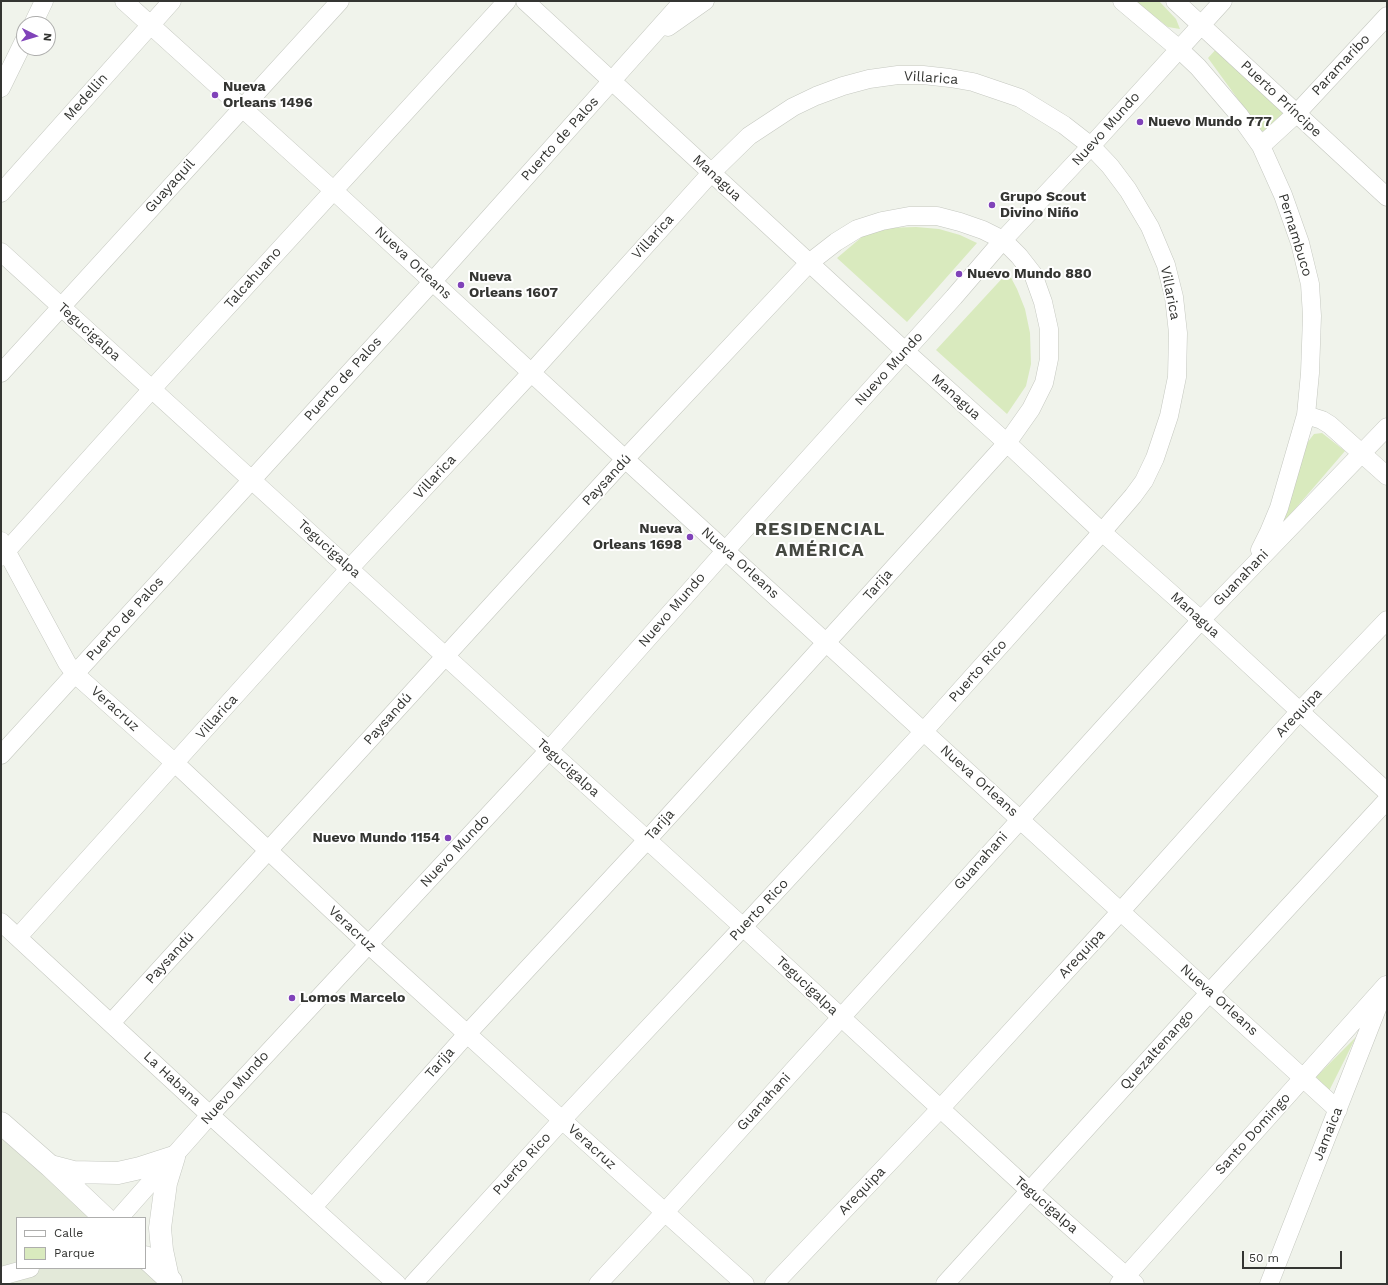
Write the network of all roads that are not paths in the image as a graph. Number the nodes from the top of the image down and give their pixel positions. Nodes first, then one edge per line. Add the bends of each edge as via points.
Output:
1 (44, 1) edge
2 (124, 1) edge
3 (172, 1) edge
4 (340, 1) edge
5 (507, 1) edge
6 (525, 1) edge
7 (683, 1) edge
8 (705, 1) edge
9 (1122, 1) edge
10 (1175, 1) edge
11 (1223, 1) edge
12 (37, 16) edge
13 (150, 24) junction
14 (1202, 25) junction
15 (1384, 25) edge
16 (644, 44) junction
17 (1179, 49) junction
18 (17, 56) edge
19 (612, 81) junction
20 (1, 88) edge
21 (242, 108) junction
22 (1297, 113) junction
23 (1091, 146) junction
24 (1261, 146) junction
25 (710, 173) junction
26 (333, 190) junction
27 (1, 193) edge
28 (1387, 197) edge
29 (1003, 240) junction
30 (1, 252) edge
31 (809, 263) junction
32 (433, 281) junction
33 (61, 307) junction
34 (905, 351) junction
35 (1, 373) edge
36 (531, 373) junction
37 (152, 389) junction
38 (1306, 415) junction
39 (1387, 427) edge
40 (1007, 443) junction
41 (1362, 453) junction
42 (625, 459) junction
43 (1387, 476) edge
44 (251, 479) junction
45 (1102, 532) junction
46 (3, 550) edge
47 (726, 550) junction
48 (350, 568) junction
49 (1250, 568) junction
50 (1201, 620) junction
51 (1387, 620) edge
52 (827, 642) junction
53 (445, 656) junction
54 (75, 674) junction
55 (1299, 712) junction
56 (924, 731) junction
57 (549, 750) junction
58 (1, 755) edge
59 (175, 763) junction
60 (1387, 792) edge
61 (1387, 800) edge
62 (1020, 819) junction
63 (647, 840) junction
64 (268, 850) junction
65 (1121, 911) junction
66 (1, 922) edge
67 (743, 927) junction
68 (18, 937) junction
69 (368, 944) junction
70 (1387, 984) edge
71 (1210, 992) junction
72 (841, 1017) junction
73 (111, 1022) junction
74 (467, 1034) junction
75 (1303, 1078) junction
76 (940, 1109) junction
77 (1338, 1110) junction
78 (210, 1115) junction
79 (562, 1120) junction
80 (1, 1123) edge
81 (174, 1157) junction
82 (50, 1166) junction
83 (1030, 1191) junction
84 (313, 1207) junction
85 (665, 1212) junction
86 (103, 1217) edge
87 (120, 1217) edge
88 (146, 1258) edge
89 (26, 1269) edge
90 (1, 1276) edge
91 (1127, 1281) edge
92 (170, 1282) edge
93 (397, 1284) edge
94 (413, 1284) edge
95 (598, 1284) edge
96 (745, 1284) edge
97 (774, 1284) edge
98 (945, 1284) edge
99 (1269, 1284) edge

1 - 12 street
2 - 13 street, Nueva Orleans
3 - 13 street, Medellin
4 - 21 street, Guayaquil
5 - 26 street, Talcahuano
6 - 19 street, Managua
7 - 16 street, Puerto de Palos
8 - 16 street
9 - 17 street, Pernambuco
10 - 14 street, Puerto Príncipe
11 - 14 street, Nuevo Mundo
13 - 21 street, Nueva Orleans
13 - 27 street, Medellin
14 - 17 street, Nuevo Mundo
14 - 22 street, Puerto Príncipe
15 - 22 street, Paramaribo
16 - 19 street, Puerto de Palos
17 - 23 street, Nuevo Mundo
17 - 24 street, Pernambuco via 1239,114
18 - 20 street
19 - 25 street, Managua
19 - 32 street, Puerto de Palos
21 - 26 street, Nueva Orleans
21 - 33 street, Guayaquil
22 - 24 street, Paramaribo
22 - 28 street, Puerto Príncipe
23 - 25 street, Villarica via 1042,111 1020,98 999,90 950,78 898,75 843,86 793,107 749,136
23 - 29 street, Nuevo Mundo
23 - 45 street, Villarica via 1128,190 1150,227 1166,265 1174,297 1178,333 1177,377 1169,416 1155,458 1144,481
24 - 38 street, Pernambuco via 1283,195 1300,244 1310,284 1312,316
25 - 31 street, Managua
25 - 36 street, Villarica
26 - 32 street, Nueva Orleans
26 - 37 street, Talcahuano
29 - 31 street, Paysandú via 984,230 937,216 909,216 882,220 857,229
29 - 34 street, Nuevo Mundo
29 - 40 street, Paysandú via 1033,274 1049,329 1050,359 1044,383 1031,409
30 - 33 street, Tegucigalpa
31 - 34 street, Managua
31 - 42 street, Paysandú
32 - 36 street, Nueva Orleans
32 - 44 street, Puerto de Palos
33 - 35 street, Guayaquil
33 - 37 street, Tegucigalpa
34 - 40 street, Managua
34 - 47 street, Nuevo Mundo
36 - 42 street, Nueva Orleans
36 - 48 street, Villarica
37 - 44 street, Tegucigalpa
37 - 46 street, Talcahuano
38 - 41 street via 1322,420
38 - 49 street, Pernambuco via 1279,508
39 - 41 street, Guanahani
40 - 45 street, Managua
40 - 52 street, Tarija
41 - 43 street
41 - 49 street, Guanahani
42 - 47 street, Nueva Orleans
42 - 53 street, Paysandú
44 - 48 street, Tegucigalpa
44 - 54 street, Puerto de Palos
45 - 50 street, Managua
45 - 56 street, Puerto Rico
46 - 54 street, Veracruz
47 - 52 street, Nueva Orleans
47 - 57 street, Nuevo Mundo
48 - 53 street, Tegucigalpa
48 - 59 street, Villarica
49 - 50 street, Guanahani
50 - 55 street, Managua
50 - 62 street, Guanahani
51 - 55 street, Arequipa
52 - 56 street, Nueva Orleans
52 - 63 street, Tarija
53 - 57 street, Tegucigalpa
53 - 64 street, Paysandú
54 - 58 street, Puerto de Palos
54 - 59 street, Veracruz
55 - 60 street, Managua
55 - 65 street, Arequipa
56 - 62 street, Nueva Orleans
56 - 67 street, Puerto Rico
57 - 63 street, Tegucigalpa
57 - 69 street, Nuevo Mundo
59 - 64 street, Veracruz
59 - 68 street, Villarica
61 - 71 street, Quezaltenango
62 - 65 street, Nueva Orleans
62 - 72 street, Guanahani
63 - 67 street, Tegucigalpa
63 - 74 street, Tarija
64 - 69 street, Veracruz
64 - 73 street, Paysandú
65 - 71 street, Nueva Orleans
65 - 76 street, Arequipa
66 - 68 street, La Habana
67 - 72 street, Tegucigalpa
67 - 79 street, Puerto Rico
68 - 73 street, La Habana
69 - 74 street, Veracruz
69 - 78 street, Nuevo Mundo
70 - 75 street, Santo Domingo
70 - 77 street, Jamaica
71 - 75 street, Nueva Orleans
71 - 83 street, Quezaltenango
72 - 76 street, Tegucigalpa
72 - 85 street, Guanahani
73 - 78 street, La Habana
74 - 79 street, Veracruz
74 - 84 street, Tarija
75 - 77 street, Nueva Orleans
75 - 91 street, Santo Domingo
76 - 83 street, Tegucigalpa
76 - 97 street, Arequipa
77 - 99 street, Jamaica
78 - 81 street, Nuevo Mundo
78 - 84 street, La Habana
79 - 85 street, Veracruz
79 - 94 street, Puerto Rico
80 - 82 main road
81 - 82 main road via 118,1173 73,1172
81 - 87 street, Nuevo Mundo
81 - 92 main road via 166,1183 160,1228 162,1250
82 - 86 main road
83 - 91 street, Tegucigalpa
83 - 98 street, Quezaltenango
84 - 93 street, La Habana
85 - 95 street, Guanahani
85 - 96 street, Veracruz
88 - 92 main road
89 - 90 street

